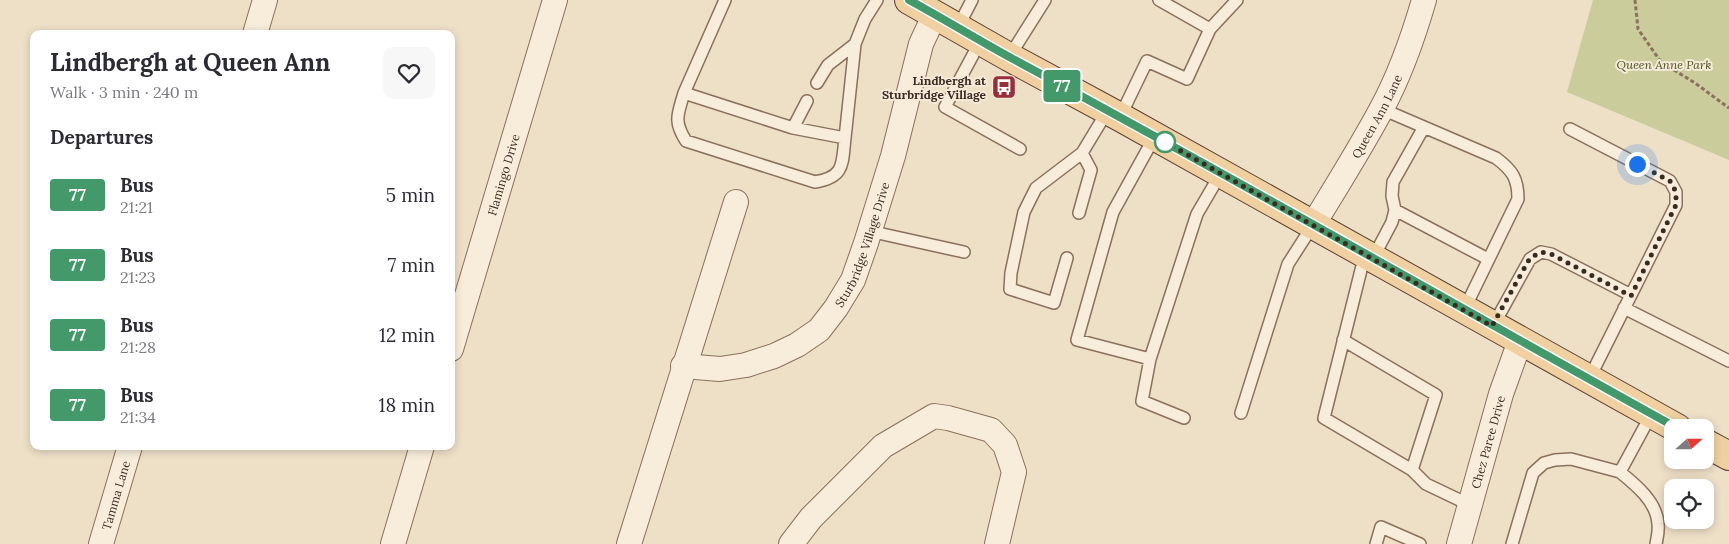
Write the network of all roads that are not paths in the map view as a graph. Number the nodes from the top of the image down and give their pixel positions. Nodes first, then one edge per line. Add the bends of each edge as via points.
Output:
1 (265, 0) edge
2 (555, 0) edge
3 (725, 0) edge
4 (876, 0) edge
5 (909, 0) edge
6 (972, 0) edge
7 (1045, 0) edge
8 (1159, 0) edge
9 (1237, 0) edge
10 (1424, 0) edge
11 (935, 14) junction
12 (1210, 29) junction
13 (256, 30) edge
14 (970, 34) junction
15 (855, 44) junction
16 (1009, 57) junction
17 (817, 82) dead end
18 (684, 93) junction
19 (807, 101) dead end
20 (1382, 109) junction
21 (1114, 114) junction
22 (1424, 127) junction
23 (792, 128) junction
24 (1570, 129) dead end
25 (1155, 136) junction
26 (845, 138) junction
27 (1020, 149) dead end
28 (1082, 154) junction
29 (1220, 173) junction
30 (736, 202) dead end
31 (1395, 210) junction
32 (1079, 213) dead end
33 (1314, 225) junction
34 (869, 231) junction
35 (964, 252) dead end
36 (1369, 256) junction
37 (1067, 258) dead end
38 (1488, 260) junction
39 (1631, 296) junction
40 (1624, 308) junction
41 (1464, 310) junction
42 (1492, 326) junction
43 (455, 336) edge
44 (1343, 340) junction
45 (1520, 341) junction
46 (1150, 359) junction
47 (1729, 361) edge
48 (683, 366) junction
49 (1589, 379) junction
50 (1240, 413) dead end
51 (1652, 413) junction
52 (1184, 418) dead end
53 (1664, 420) edge
54 (1714, 448) edge
55 (129, 450) edge
56 (421, 450) edge
57 (1729, 456) edge
58 (1412, 470) junction
59 (1620, 472) junction
60 (1470, 505) junction
61 (101, 544) edge
62 (393, 544) edge
63 (629, 544) edge
64 (791, 544) edge
65 (997, 544) edge
66 (1376, 544) edge
67 (1420, 544) edge
68 (1459, 544) edge
69 (1512, 544) edge
70 (1656, 544) edge

1 - 13 street
2 - 43 street, Flamingo Drive
3 - 18 lane
4 - 15 lane
5 - 11 main road
6 - 14 lane
7 - 16 lane
8 - 12 lane
9 - 12 lane
10 - 20 street, Queen Ann Lane
11 - 14 main road
11 - 34 street, Sturbridge Village Drive via 921,44 894,156
12 - 21 lane via 1187,79 1147,62
14 - 16 main road
14 - 27 lane via 946,107
15 - 17 lane via 828,65
15 - 26 lane
16 - 21 main road
18 - 23 lane
18 - 26 lane via 677,116 679,130 686,140 815,182 830,180 841,168
19 - 23 lane
20 - 22 lane
20 - 33 street, Queen Ann Lane
21 - 25 main road
21 - 28 lane
22 - 31 lane via 1393,182
22 - 38 lane via 1496,158 1514,175 1518,199
23 - 26 lane
24 - 39 lane via 1670,181 1676,192 1676,205
25 - 29 main road
25 - 46 lane via 1112,212 1077,340
28 - 32 lane via 1091,170
28 - 37 lane via 1036,188 1024,212 1010,289 1054,303
29 - 33 main road
29 - 46 lane via 1197,214
30 - 48 street
31 - 36 lane via 1392,222
31 - 38 lane
33 - 36 main road
33 - 50 lane via 1288,264
34 - 35 lane
34 - 48 street, Sturbridge Village Drive via 853,280 819,330 797,345 746,365 720,370
36 - 41 main road
36 - 44 lane
38 - 41 lane
39 - 40 lane
39 - 42 lane via 1551,254 1541,252 1530,258
40 - 47 lane
40 - 49 lane
41 - 42 main road
42 - 45 main road
44 - 58 lane via 1324,418
44 - 58 lane via 1436,395
45 - 49 main road
45 - 60 street, Chez Paree Drive via 1501,394
46 - 52 lane via 1142,401
48 - 63 street
49 - 51 main road
51 - 53 main road
51 - 59 lane
54 - 57 main road
55 - 61 street, Tamma Lane
56 - 62 street
58 - 60 lane via 1426,484
59 - 69 lane via 1571,459 1544,463 1533,473
59 - 70 lane via 1651,502 1659,524
60 - 68 street, Chez Paree Drive
64 - 65 street via 811,518 883,446 934,416 991,430 1005,444 1014,472
66 - 67 lane via 1381,527

